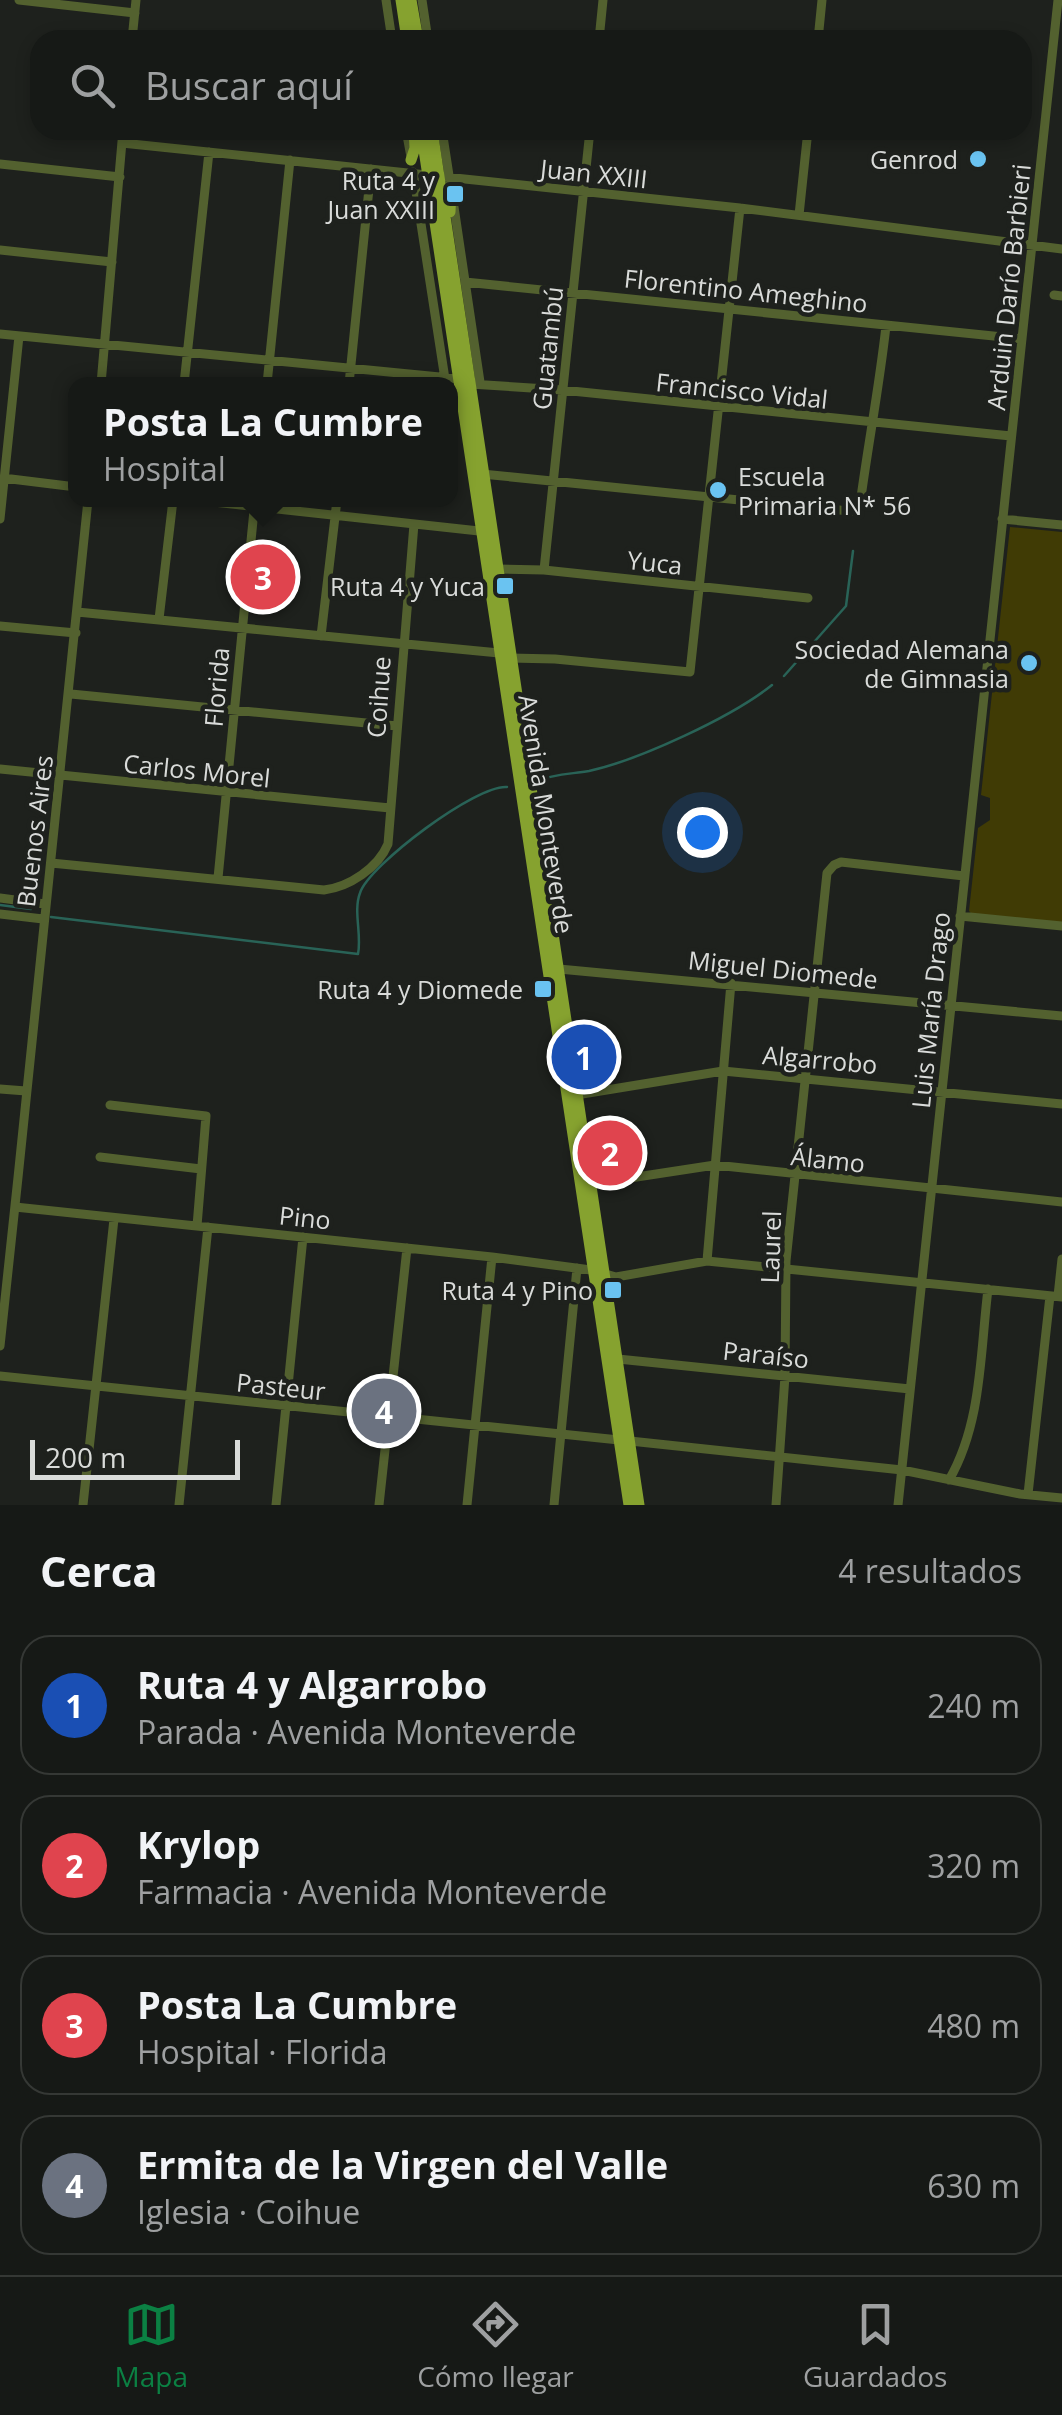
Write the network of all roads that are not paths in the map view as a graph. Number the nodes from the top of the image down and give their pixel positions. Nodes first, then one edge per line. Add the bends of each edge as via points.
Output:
1 (19, 0) edge
2 (136, 0) edge
3 (386, 0) edge
4 (401, 0) edge
5 (411, 0) edge
6 (422, 0) edge
7 (603, 0) edge
8 (822, 0) edge
9 (1058, 0) edge
10 (55, 2) edge
11 (134, 12) junction
12 (133, 30) edge
13 (390, 30) edge
14 (406, 30) edge
15 (416, 30) edge
16 (426, 30) edge
17 (600, 30) edge
18 (819, 30) edge
19 (122, 140) edge
20 (415, 140) edge
21 (419, 140) edge
22 (434, 140) edge
23 (442, 140) edge
24 (589, 140) edge
25 (807, 140) edge
26 (122, 143) junction
27 (209, 152) junction
28 (290, 160) junction
29 (411, 160) joint
30 (0, 164) edge
31 (371, 169) junction
32 (413, 174) junction
33 (120, 177) junction
34 (442, 181) junction
35 (584, 192) junction
36 (740, 208) junction
37 (799, 215) junction
38 (1033, 244) junction
39 (0, 250) edge
40 (1062, 250) edge
41 (112, 262) junction
42 (465, 282) junction
43 (573, 291) junction
44 (729, 307) junction
45 (886, 326) junction
46 (0, 334) edge
47 (19, 336) junction
48 (1022, 339) junction
49 (106, 342) junction
50 (187, 351) junction
51 (269, 360) junction
52 (350, 368) junction
53 (102, 377) edge
54 (185, 377) edge
55 (268, 377) edge
56 (349, 377) edge
57 (428, 377) edge
58 (445, 377) edge
59 (458, 381) edge
60 (470, 382) junction
61 (562, 390) junction
62 (718, 408) junction
63 (875, 424) junction
64 (1012, 436) junction
65 (482, 474) junction
66 (2, 478) edge
67 (554, 481) junction
68 (68, 486) edge
69 (708, 496) junction
70 (87, 507) edge
71 (172, 507) edge
72 (255, 507) edge
73 (282, 507) edge
74 (337, 507) edge
75 (336, 515) junction
76 (0, 520) edge
77 (1002, 520) junction
78 (414, 524) junction
79 (1062, 525) edge
80 (479, 531) junction
81 (497, 569) junction
82 (544, 570) junction
83 (699, 587) junction
84 (808, 598) dead end
85 (77, 612) junction
86 (160, 620) junction
87 (0, 626) edge
88 (242, 628) junction
89 (76, 633) junction
90 (321, 636) junction
91 (402, 645) junction
92 (504, 655) junction
93 (71, 694) junction
94 (236, 708) junction
95 (397, 726) junction
96 (0, 769) edge
97 (61, 775) junction
98 (224, 793) junction
99 (390, 808) junction
100 (51, 862) junction
101 (964, 876) junction
102 (218, 878) junction
103 (0, 898) edge
104 (45, 904) junction
105 (0, 914) edge
106 (960, 916) junction
107 (43, 919) junction
108 (1062, 926) edge
109 (559, 968) junction
110 (731, 983) junction
111 (814, 992) junction
112 (950, 1006) junction
113 (1062, 1016) edge
114 (723, 1071) junction
115 (804, 1076) junction
116 (0, 1088) edge
117 (942, 1090) junction
118 (26, 1092) junction
119 (576, 1095) junction
120 (1062, 1104) edge
121 (110, 1105) dead end
122 (100, 1157) dead end
123 (715, 1165) junction
124 (201, 1169) junction
125 (794, 1176) junction
126 (591, 1184) junction
127 (933, 1189) junction
128 (1062, 1202) edge
129 (15, 1207) junction
130 (114, 1218) junction
131 (202, 1227) junction
132 (304, 1237) junction
133 (407, 1248) junction
134 (492, 1257) junction
135 (1062, 1259) edge
136 (707, 1261) junction
137 (4, 1265) edge
138 (577, 1268) junction
139 (787, 1269) junction
140 (591, 1270) junction
141 (605, 1276) junction
142 (922, 1282) junction
143 (988, 1289) junction
144 (1057, 1296) edge
145 (0, 1346) edge
146 (618, 1359) junction
147 (0, 1376) edge
148 (785, 1376) junction
149 (95, 1388) junction
150 (910, 1390) junction
151 (191, 1397) junction
152 (286, 1407) junction
153 (388, 1418) junction
154 (474, 1427) junction
155 (562, 1434) junction
156 (624, 1441) junction
157 (781, 1457) junction
158 (902, 1470) junction
159 (948, 1480) junction
160 (1028, 1494) junction
161 (1062, 1498) edge
162 (83, 1505) edge
163 (180, 1505) edge
164 (276, 1505) edge
165 (379, 1505) edge
166 (466, 1505) edge
167 (554, 1505) edge
168 (628, 1505) edge
169 (639, 1505) edge
170 (776, 1505) edge
171 (898, 1505) edge

1 - 10 street
2 - 11 street
3 - 13 street
4 - 14 main road
5 - 15 main road
6 - 16 street
7 - 17 street
8 - 18 street
9 - 38 street, Arduin Darío Barbieri
10 - 11 street
11 - 12 street
19 - 26 street
20 - 29 main road
21 - 34 main road, Avenida Monteverde
22 - 34 main road, Avenida Monteverde
23 - 34 street
24 - 35 street, Guatambú
25 - 37 street
26 - 27 street, Juan XXIII
26 - 33 street
27 - 28 street, Juan XXIII
27 - 50 street
28 - 31 street, Juan XXIII
28 - 51 street
29 - 32 street
30 - 33 street
31 - 32 street, Juan XXIII
31 - 52 street
32 - 34 street, Juan XXIII
32 - 58 street
33 - 41 street
34 - 35 street, Juan XXIII
34 - 42 street
34 - 60 main road, Avenida Monteverde
34 - 60 main road, Avenida Monteverde
35 - 36 street, Juan XXIII
35 - 43 street, Guatambú
36 - 37 street, Juan XXIII
36 - 44 street
37 - 38 street, Juan XXIII
38 - 40 street, Juan XXIII
38 - 48 street, Arduin Darío Barbieri
39 - 41 street
41 - 49 street
42 - 43 street, Florentino Ameghino
42 - 60 street
43 - 44 street, Florentino Ameghino
43 - 61 street, Guatambú
44 - 45 street, Florentino Ameghino
44 - 62 street
45 - 48 street, Florentino Ameghino
45 - 63 street
46 - 47 street, Francisco Vidal
47 - 49 street, Francisco Vidal
47 - 66 street
48 - 64 street, Arduin Darío Barbieri
49 - 50 street, Francisco Vidal
49 - 53 street
50 - 51 street, Francisco Vidal
50 - 54 street
51 - 52 street, Francisco Vidal
51 - 55 street
52 - 56 street
52 - 57 street, Francisco Vidal
59 - 60 street, Francisco Vidal
60 - 61 street, Francisco Vidal
60 - 65 main road, Avenida Monteverde
60 - 80 main road, Avenida Monteverde
61 - 62 street, Francisco Vidal
61 - 67 street, Guatambú
62 - 63 street, Francisco Vidal
62 - 69 street
63 - 64 street, Francisco Vidal
63 - 69 street via 859,512
64 - 77 street, Arduin Darío Barbieri
65 - 67 street
65 - 81 main road, Avenida Monteverde
66 - 68 street
66 - 76 street
67 - 69 street
67 - 82 street, Guatambú
69 - 83 street
70 - 85 street, Buenos Aires
71 - 86 street
72 - 88 street, Florida
73 - 75 street
74 - 75 street
75 - 78 street
75 - 90 street
77 - 79 street
77 - 101 street, Luis María Drago
78 - 80 street
78 - 91 street, Coihue
80 - 92 main road, Avenida Monteverde
81 - 82 street, Yuca
81 - 92 main road, Avenida Monteverde
82 - 83 street, Yuca
83 - 84 street, Yuca
83 - 92 street via 690,672
85 - 86 street
85 - 89 street, Buenos Aires
86 - 88 street
87 - 89 street
88 - 90 street
88 - 94 street, Florida
89 - 93 street, Buenos Aires
90 - 91 street
91 - 92 street
91 - 95 street, Coihue
92 - 109 main road, Avenida Monteverde
92 - 140 main road, Avenida Monteverde
93 - 94 street
93 - 97 street, Buenos Aires
94 - 95 street
94 - 98 street, Florida
95 - 99 street, Coihue
96 - 97 street, Carlos Morel
97 - 98 street, Carlos Morel
97 - 100 street, Buenos Aires
98 - 99 street, Carlos Morel
98 - 102 street, Florida
99 - 102 street, Coihue via 388,844 372,867 330,890
100 - 102 street
100 - 104 street, Buenos Aires
101 - 106 street, Luis María Drago
101 - 111 street, Laurel via 834,864 827,873
103 - 104 street
104 - 107 street, Buenos Aires
105 - 107 street
106 - 108 street
106 - 112 street, Luis María Drago
107 - 118 street, Buenos Aires
109 - 110 street, Miguel Diomede
109 - 119 main road, Avenida Monteverde
110 - 111 street, Miguel Diomede
110 - 114 street
111 - 112 street, Miguel Diomede
111 - 115 street, Laurel
112 - 113 street, Miguel Diomede
112 - 117 street, Luis María Drago
114 - 115 street, Algarrobo
114 - 119 street, Algarrobo
114 - 123 street
115 - 117 street, Algarrobo
115 - 125 street, Laurel
116 - 118 street
117 - 120 street, Algarrobo
117 - 127 street, Luis María Drago
118 - 129 street, Buenos Aires
119 - 126 main road, Avenida Monteverde
121 - 124 street via 206,1116
122 - 124 street
123 - 125 street, Álamo
123 - 126 street, Álamo
123 - 136 street
124 - 131 street
125 - 127 street, Álamo
125 - 139 street, Laurel
126 - 141 main road, Avenida Monteverde
127 - 128 street, Álamo
127 - 142 street, Luis María Drago
129 - 130 street, Pino
129 - 137 street, Buenos Aires
130 - 131 street, Pino
130 - 149 street
131 - 132 street, Pino
131 - 151 street
132 - 133 street, Pino
132 - 152 street
133 - 134 street, Pino
133 - 153 street
134 - 138 street, Pino
134 - 154 street
135 - 144 street
136 - 139 street
136 - 141 street
137 - 145 street, Buenos Aires
138 - 140 street, Pino
138 - 155 street
139 - 142 street
139 - 148 street, Laurel
140 - 141 street, Pino
140 - 156 main road, Avenida Monteverde
141 - 146 main road, Avenida Monteverde
142 - 143 street
142 - 150 street, Luis María Drago
143 - 144 street
143 - 159 street via 974,1418
144 - 160 street
146 - 148 street, Paraíso
146 - 156 main road, Avenida Monteverde
147 - 149 street, Pasteur
148 - 150 street, Paraíso
148 - 157 street, Laurel
149 - 151 street, Pasteur
149 - 162 street
150 - 158 street, Luis María Drago
151 - 152 street, Pasteur
151 - 163 street
152 - 153 street, Pasteur
152 - 164 street
153 - 154 street, Pasteur
153 - 165 street
154 - 155 street, Pasteur
154 - 166 street
155 - 156 street, Pasteur
155 - 167 street
156 - 157 street, Pasteur
156 - 168 main road, Avenida Monteverde
156 - 169 main road, Avenida Monteverde
157 - 158 street, Pasteur
157 - 170 street, Laurel
158 - 159 street, Pasteur
158 - 171 street, Luis María Drago
159 - 160 street, Pasteur
160 - 161 street, Pasteur

